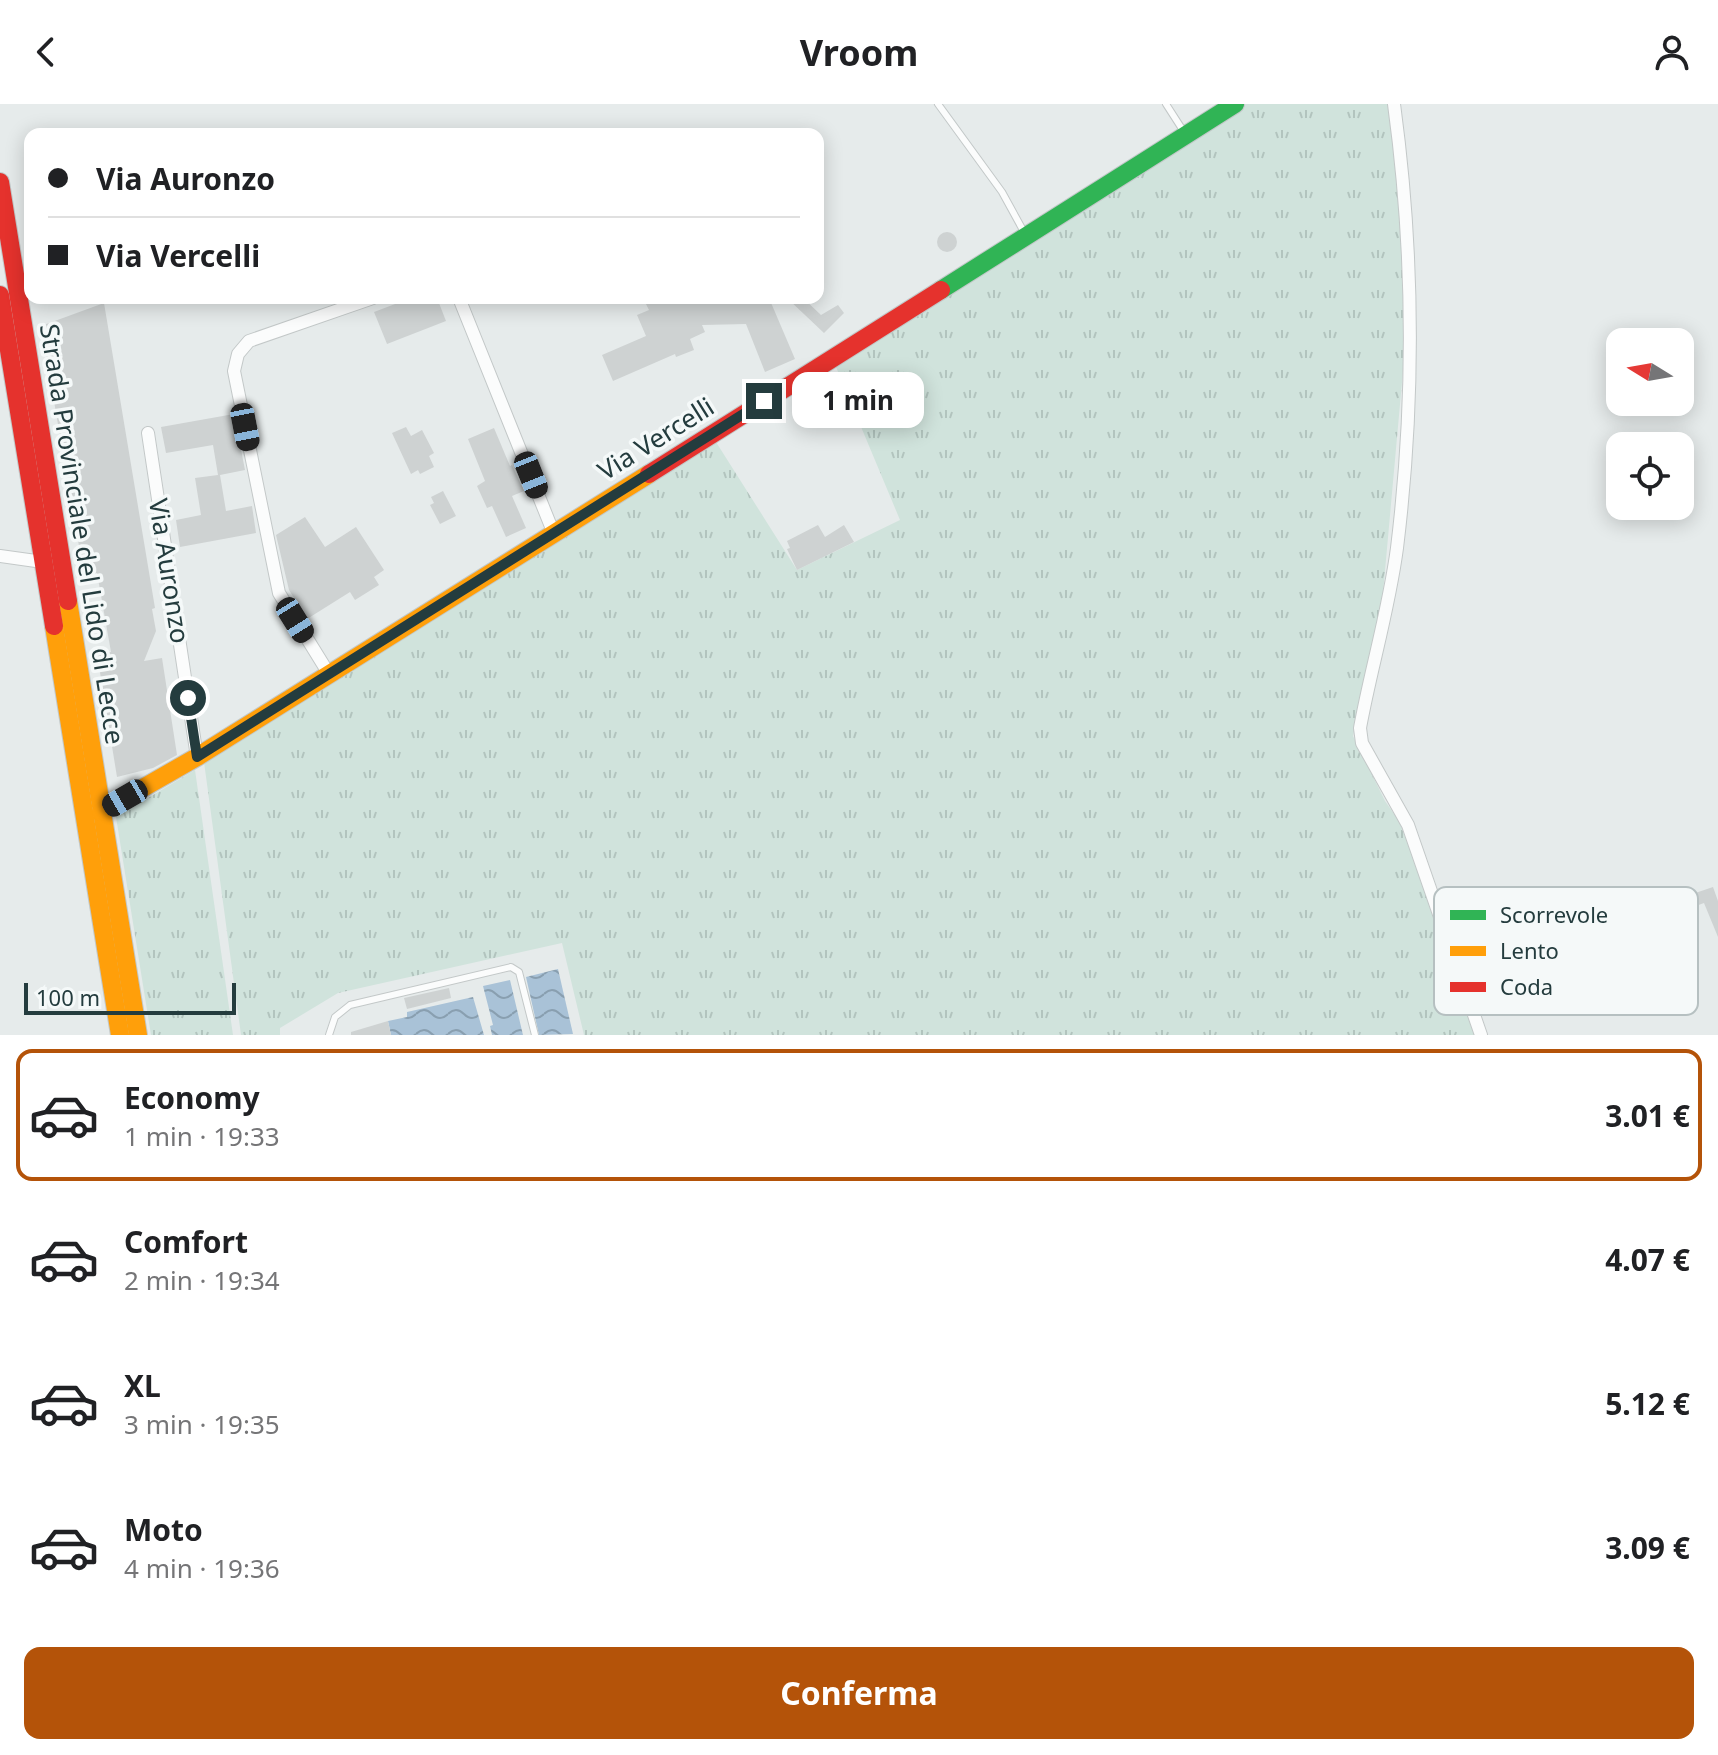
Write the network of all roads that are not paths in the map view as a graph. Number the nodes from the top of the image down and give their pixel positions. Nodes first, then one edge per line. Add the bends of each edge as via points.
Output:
1 (938, 104) edge
2 (1166, 104) edge
3 (1235, 104) edge
4 (1394, 104) edge
5 (1186, 135) junction
6 (0, 182) edge
7 (1026, 236) junction
8 (0, 295) edge
9 (356, 304) edge
10 (461, 304) edge
11 (148, 433) dead end
12 (554, 534) junction
13 (0, 556) edge
14 (43, 562) junction
15 (329, 674) junction
16 (197, 757) junction
17 (101, 812) junction
18 (1434, 900) edge
19 (1474, 1015) edge
20 (120, 1035) edge
21 (138, 1035) edge
22 (329, 1035) edge
23 (535, 1035) edge
24 (1481, 1035) edge

1 - 7 lane via 1002,192
2 - 5 lane
3 - 5 main road, Via Vercelli
4 - 18 street via 1408,229 1411,365 1396,551 1360,728 1362,743 1408,825
5 - 7 main road, Via Vercelli
6 - 17 main road, Strada Provinciale del Lido di Lecce
7 - 12 main road, Via Vercelli
8 - 14 main road, Strada Provinciale del Lido di Lecce
9 - 15 street via 249,341 238,354 234,371 279,593
10 - 12 street
11 - 16 street, Via Auronzo
12 - 15 main road, Via Vercelli
13 - 14 street
14 - 20 main road, Strada Provinciale del Lido di Lecce
15 - 16 main road, Via Vercelli
16 - 17 main road, Via Vercelli
17 - 21 main road, Strada Provinciale del Lido di Lecce
19 - 24 street
22 - 23 lane via 335,1017 350,1005 511,967 519,972

